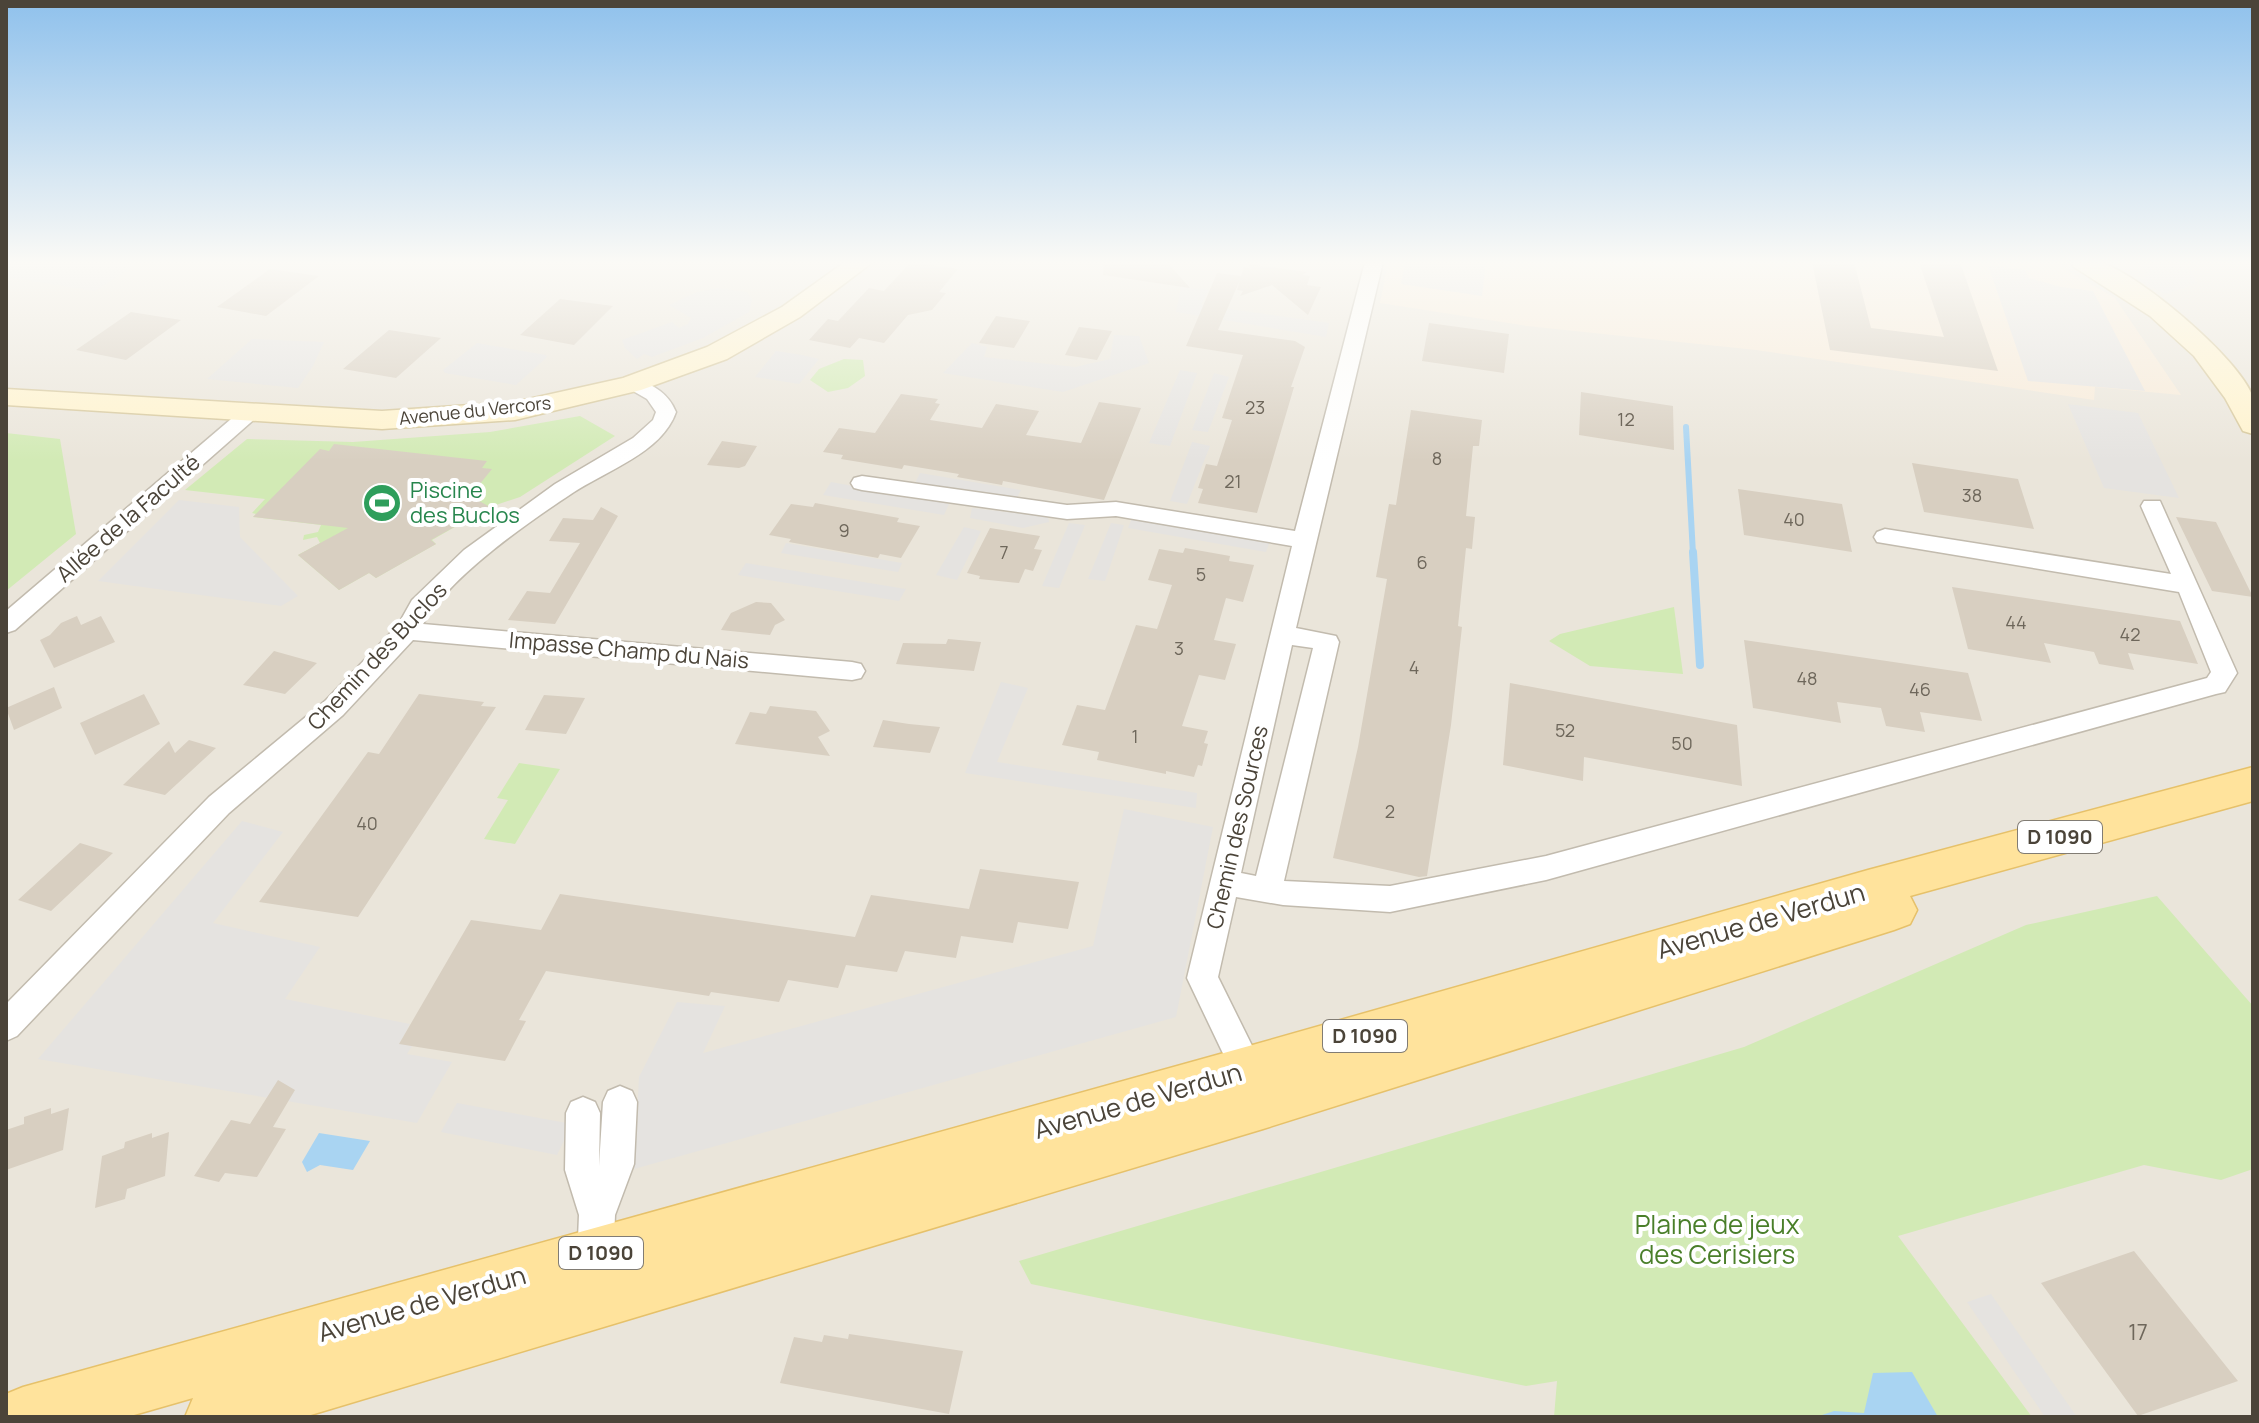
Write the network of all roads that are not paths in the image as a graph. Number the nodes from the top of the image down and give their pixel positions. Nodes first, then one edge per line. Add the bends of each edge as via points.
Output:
1 (763, 328) edge
2 (1357, 328) edge
3 (2184, 328) edge
4 (631, 384) junction
5 (6, 397) edge
6 (251, 412) junction
7 (2251, 415) edge
8 (862, 483) dead end
9 (2152, 506) dead end
10 (1885, 537) dead end
11 (1304, 540) junction
12 (2188, 585) junction
13 (6, 624) edge
14 (407, 631) junction
15 (1282, 634) junction
16 (852, 671) dead end
17 (2253, 784) edge
18 (2253, 813) edge
19 (1225, 883) junction
20 (1267, 890) junction
21 (6, 1026) edge
22 (1256, 1087) junction
23 (620, 1102) dead end
24 (583, 1113) dead end
25 (596, 1257) junction
26 (320, 1398) edge
27 (212, 1399) edge
28 (23, 1417) edge

1 - 4 street, Avenue du Vercors via 717,353
2 - 11 street, Chemin des Sources
3 - 7 street
4 - 6 street, Avenue du Vercors via 560,403 448,417 382,420
4 - 14 street, Chemin des Buclos via 662,402 662,423 472,556 421,606
5 - 6 street, Avenue du Vercors
6 - 13 street, Allée de la Faculté
8 - 11 street via 1067,512 1116,509
9 - 12 street
10 - 12 street
11 - 15 street, Chemin des Sources
12 - 20 street via 2224,673 2216,685 1546,868 1390,899
14 - 16 street, Impasse Champ du Nais
14 - 21 street, Chemin des Buclos via 334,708 219,805
15 - 19 street, Chemin des Sources
15 - 20 street via 1327,642
17 - 22 main road, Avenue de Verdun / D 1090 via 1868,889
18 - 22 main road, Avenue de Verdun / D 1090
19 - 20 street
19 - 22 street, Chemin des Sources via 1202,978
22 - 25 main road, Avenue de Verdun / D 1090
23 - 25 street via 617,1164
24 - 25 street via 582,1170
25 - 26 main road, Avenue de Verdun / D 1090
25 - 27 main road, Avenue de Verdun / D 1090
26 - 27 main road, Avenue de Verdun / D 1090
27 - 28 main road, Avenue de Verdun / D 1090

